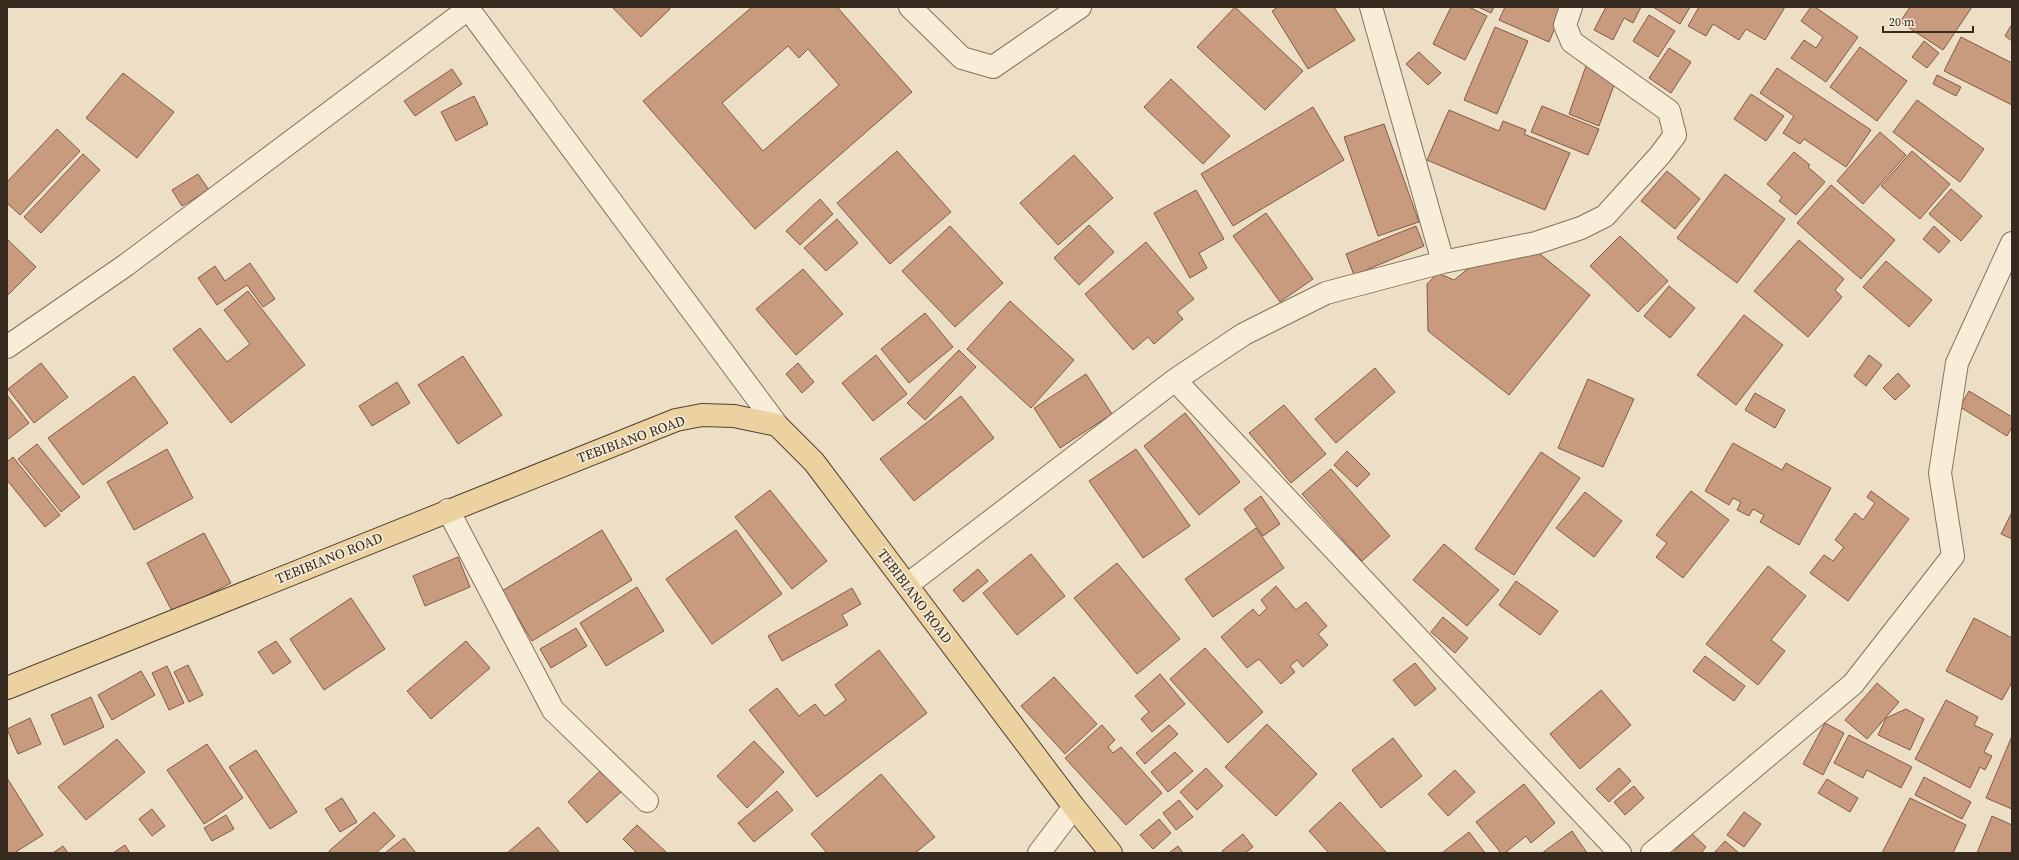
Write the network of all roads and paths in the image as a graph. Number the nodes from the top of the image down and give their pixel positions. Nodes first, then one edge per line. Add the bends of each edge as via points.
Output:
1 (910, 7) edge
2 (1080, 7) edge
3 (1371, 7) edge
4 (1571, 7) edge
5 (468, 8) edge
6 (2012, 243) edge
7 (1443, 262) junction
8 (7, 347) edge
9 (1175, 380) junction
10 (777, 424) junction
11 (448, 510) junction
12 (907, 585) junction
13 (7, 688) edge
14 (647, 801) dead end
15 (1074, 807) junction
16 (1039, 853) edge
17 (1111, 853) edge
18 (1620, 853) edge
19 (1652, 853) edge

1 - 2 street via 962,58 992,67
3 - 7 street
4 - 7 street via 1565,25 1572,42 1669,111 1675,135 1660,156 1605,216 1581,228 1536,243
5 - 8 street via 126,265
5 - 10 street
6 - 19 street via 1957,363 1940,473 1953,556 1853,684
7 - 9 street via 1326,293 1244,334
9 - 12 street
9 - 18 street
10 - 11 main road, TEBIBIANO ROAD via 734,416 702,415 676,420
10 - 12 main road, TEBIBIANO ROAD via 814,462
11 - 13 main road, TEBIBIANO ROAD
11 - 14 street via 553,710
12 - 15 main road, TEBIBIANO ROAD
15 - 16 street
15 - 17 main road, TEBIBIANO ROAD

